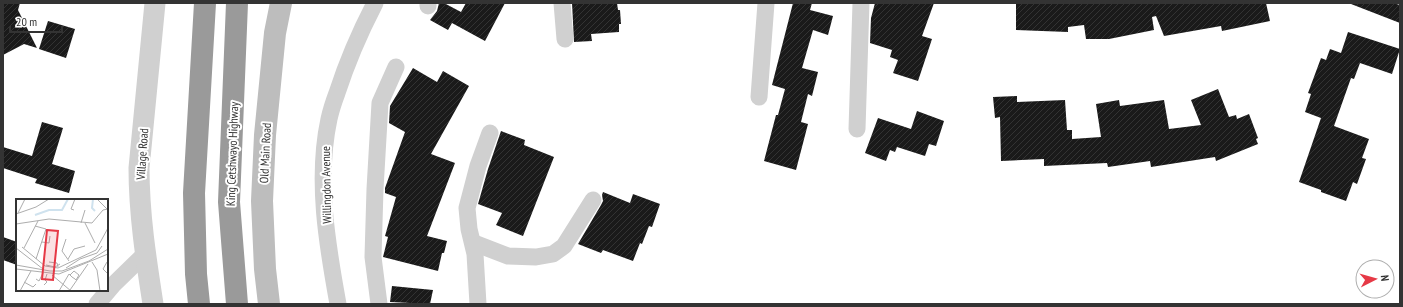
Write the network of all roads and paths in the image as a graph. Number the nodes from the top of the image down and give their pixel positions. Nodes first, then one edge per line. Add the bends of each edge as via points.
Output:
1 (155, 3) edge
2 (205, 3) edge
3 (237, 3) edge
4 (281, 3) edge
5 (375, 3) edge
6 (562, 3) edge
7 (766, 3) edge
8 (861, 3) edge
9 (565, 39) dead end
10 (396, 67) dead end
11 (759, 97) dead end
12 (857, 130) dead end
13 (490, 133) dead end
14 (593, 200) dead end
15 (474, 243) junction
16 (145, 254) junction
17 (108, 290) edge
18 (107, 291) edge
19 (97, 304) edge
20 (153, 304) edge
21 (199, 304) edge
22 (237, 304) edge
23 (269, 304) edge
24 (338, 304) edge
25 (379, 304) edge
26 (478, 304) edge

1 - 16 street, Village Road via 139,168
2 - 21 highway via 194,193
3 - 22 highway, King Cetshwayo Highway via 229,202
4 - 23 main road, Old Main Road via 275,33 262,194
5 - 24 street, Willingdon Avenue via 342,78 329,118 324,152 328,247
6 - 9 street
7 - 11 street
8 - 12 street
10 - 25 street via 380,102 374,189 373,256
13 - 15 street via 467,208 469,229
14 - 15 street via 564,246 553,254 536,257 508,256
15 - 26 street
16 - 17 street
16 - 20 street, Village Road
18 - 19 street

